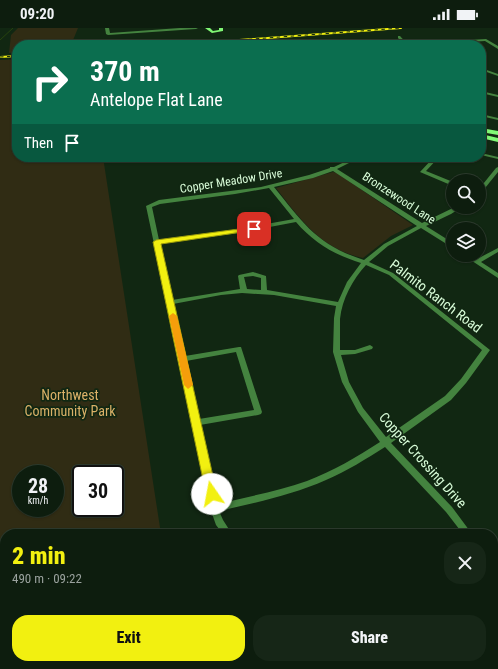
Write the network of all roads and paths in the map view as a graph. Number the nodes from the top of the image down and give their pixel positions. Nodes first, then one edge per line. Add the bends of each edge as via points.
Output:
1 (107, 28) edge
2 (196, 28) edge
3 (207, 28) edge
4 (221, 28) edge
5 (399, 37) dead end
6 (402, 40) edge
7 (486, 40) edge
8 (498, 48) edge
9 (486, 71) edge
10 (498, 75) edge
11 (486, 93) edge
12 (498, 96) edge
13 (486, 116) edge
14 (498, 119) edge
15 (486, 131) edge
16 (498, 134) edge
17 (486, 137) edge
18 (498, 140) edge
19 (486, 155) edge
20 (498, 158) edge
21 (346, 162) edge
22 (432, 162) edge
23 (332, 168) junction
24 (498, 169) edge
25 (446, 181) edge
26 (486, 184) edge
27 (270, 186) junction
28 (446, 214) edge
29 (297, 220) junction
30 (422, 226) junction
31 (446, 241) edge
32 (156, 242) junction
33 (498, 250) edge
34 (486, 257) edge
35 (477, 262) edge
36 (364, 263) junction
37 (498, 276) edge
38 (244, 292) junction
39 (264, 292) junction
40 (170, 302) junction
41 (340, 305) junction
42 (370, 347) dead end
43 (338, 353) junction
44 (182, 359) junction
45 (197, 422) junction
46 (385, 442) junction
47 (214, 508) junction
48 (224, 529) edge
49 (465, 529) edge

1 - 2 street via 108,34
3 - 4 street via 212,32 221,31
5 - 6 street
7 - 8 street
9 - 10 street
11 - 12 street
13 - 14 street
15 - 16 street
17 - 18 street
19 - 20 street
21 - 23 street, Copper Meadow Drive
22 - 25 street via 423,172
23 - 27 street, Copper Meadow Drive
23 - 30 street, Bronzewood Lane
24 - 26 street
27 - 29 street, Palmito Ranch Road
27 - 32 street, Copper Meadow Drive via 151,204 149,209
28 - 30 street, Copper Crossing Drive
29 - 32 street via 239,232
29 - 36 street, Palmito Ranch Road via 323,245
30 - 31 street, Bronzewood Lane
30 - 36 street, Copper Crossing Drive via 391,242
32 - 40 street
33 - 34 street
35 - 37 street
36 - 41 street, Copper Crossing Drive via 353,278
36 - 46 street, Palmito Ranch Road via 391,274 486,350 465,379 446,399
38 - 39 street
38 - 39 street via 241,276 253,274 264,277
38 - 40 street
39 - 41 street
40 - 44 street
41 - 43 street, Copper Crossing Drive via 337,323
42 - 43 street via 355,352
43 - 46 street, Copper Crossing Drive via 346,382 356,404
44 - 45 street
44 - 45 street via 239,350 258,412
45 - 47 street
46 - 47 street, Palmito Ranch Road via 322,479 266,497
46 - 49 street, Copper Crossing Drive via 450,508
47 - 48 street via 218,522

